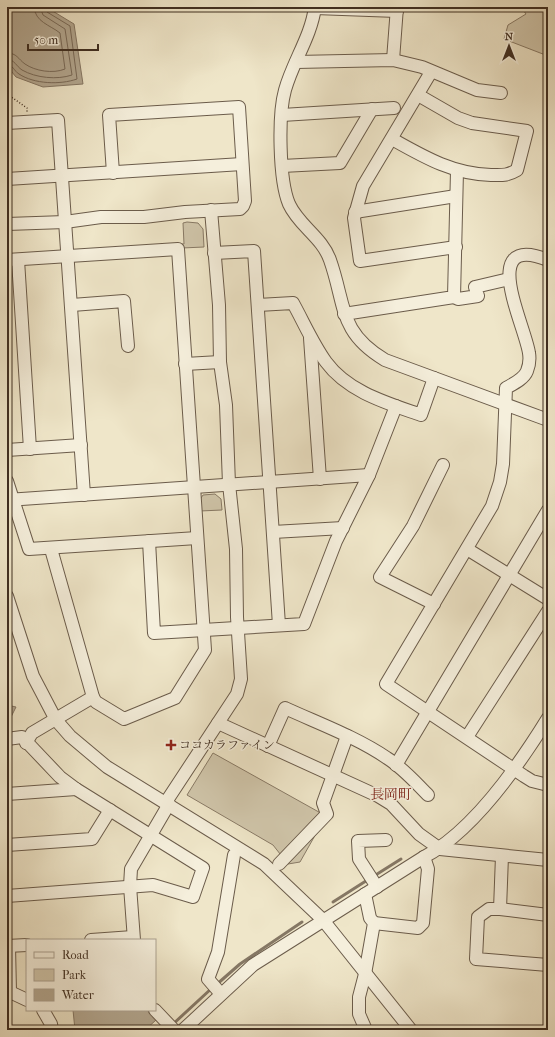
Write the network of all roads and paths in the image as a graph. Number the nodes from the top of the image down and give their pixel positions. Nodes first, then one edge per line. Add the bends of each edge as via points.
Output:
1 (315, 7) edge
2 (397, 9) edge
3 (393, 60) junction
4 (296, 62) junction
5 (431, 72) junction
6 (501, 93) dead end
7 (7, 94) edge
8 (418, 95) junction
9 (394, 108) dead end
10 (372, 109) junction
11 (27, 114) dead end
12 (282, 115) junction
13 (7, 123) edge
14 (392, 139) junction
15 (242, 164) junction
16 (282, 166) junction
17 (457, 171) junction
18 (113, 172) junction
19 (63, 176) junction
20 (7, 180) edge
21 (456, 196) junction
22 (211, 210) junction
23 (355, 212) junction
24 (65, 222) junction
25 (7, 224) edge
26 (456, 247) junction
27 (214, 253) junction
28 (69, 256) junction
29 (13, 260) edge
30 (548, 260) edge
31 (509, 279) junction
32 (454, 297) junction
33 (72, 305) junction
34 (258, 305) junction
35 (344, 314) junction
36 (310, 336) junction
37 (128, 346) dead end
38 (220, 362) junction
39 (185, 364) junction
40 (434, 378) junction
41 (506, 404) junction
42 (396, 406) junction
43 (548, 420) edge
44 (81, 445) junction
45 (30, 449) junction
46 (7, 450) edge
47 (443, 465) dead end
48 (369, 475) junction
49 (320, 479) junction
50 (7, 481) edge
51 (269, 482) junction
52 (229, 484) junction
53 (194, 487) junction
54 (84, 495) junction
55 (10, 500) edge
56 (548, 510) edge
57 (343, 528) junction
58 (273, 532) junction
59 (197, 538) junction
60 (149, 541) junction
61 (51, 548) junction
62 (467, 549) junction
63 (510, 576) junction
64 (7, 596) edge
65 (548, 599) edge
66 (434, 604) junction
67 (548, 611) edge
68 (279, 625) junction
69 (238, 628) junction
70 (204, 630) junction
71 (93, 697) junction
72 (427, 711) junction
73 (548, 718) edge
74 (56, 720) junction
75 (218, 723) junction
76 (348, 736) junction
77 (467, 738) junction
78 (7, 739) edge
79 (26, 743) junction
80 (268, 746) junction
81 (396, 765) junction
82 (514, 769) junction
83 (332, 775) junction
84 (548, 785) edge
85 (76, 789) junction
86 (7, 794) edge
87 (428, 795) dead end
88 (168, 803) junction
89 (110, 810) junction
90 (152, 836) junction
91 (386, 840) dead end
92 (7, 845) edge
93 (440, 849) junction
94 (234, 855) dead end
95 (502, 856) junction
96 (424, 857) junction
97 (548, 860) edge
98 (279, 864) dead end
99 (375, 885) junction
100 (130, 886) junction
101 (364, 894) junction
102 (7, 896) edge
103 (500, 909) junction
104 (548, 915) edge
105 (323, 920) junction
106 (374, 923) junction
107 (133, 938) edge
108 (112, 939) edge
109 (26, 945) edge
110 (8, 946) edge
111 (548, 965) edge
112 (365, 974) junction
113 (220, 992) junction
114 (26, 1000) edge
115 (43, 1011) edge
116 (156, 1011) edge
117 (171, 1026) edge
118 (52, 1030) edge
119 (183, 1030) edge
120 (366, 1030) edge
121 (411, 1030) edge

1 - 2 street
1 - 4 street via 309,34
2 - 3 street
3 - 4 street
3 - 5 street via 422,67
4 - 12 street via 285,89
5 - 6 street via 478,90
5 - 8 street
7 - 11 path via 27,108
8 - 14 street
8 - 17 street via 458,118 472,123 527,131 517,170 510,175
9 - 10 street
10 - 12 street
10 - 16 street via 340,163
12 - 16 street
13 - 19 street via 58,120
14 - 17 street via 423,157
14 - 23 street via 363,186
15 - 18 street
15 - 18 street via 239,107 109,115
15 - 22 street via 243,206 240,209
16 - 35 street via 284,186 295,215 322,244 330,258
17 - 21 street
18 - 19 street
19 - 20 street
19 - 24 street
21 - 23 street
21 - 26 street
22 - 24 street via 144,217 101,217
22 - 27 street
23 - 26 street via 360,261
24 - 25 street
24 - 28 street
26 - 32 street
27 - 34 street via 254,251
27 - 38 street via 219,305
28 - 29 street
28 - 33 street
28 - 39 street via 178,249
29 - 45 street
30 - 31 street via 519,255 512,263
31 - 32 street via 475,287 478,296 458,299
31 - 41 street via 529,354 527,373 506,388
32 - 35 street
33 - 37 street via 124,301
33 - 44 street
34 - 36 street via 294,303
34 - 51 street
35 - 40 street via 356,336 376,355
36 - 42 street via 327,362 345,380 372,397
36 - 49 street
38 - 39 street
38 - 52 street via 226,405
39 - 53 street
40 - 41 street
40 - 42 street via 421,416
41 - 43 street
41 - 62 street via 500,482 492,506
42 - 48 street
44 - 45 street
44 - 54 street
45 - 46 street
47 - 66 street via 413,526 380,577
48 - 49 street
48 - 57 street
49 - 51 street
50 - 55 street
51 - 52 street
51 - 58 street
52 - 53 street
52 - 69 street via 236,548
53 - 54 street
53 - 59 street
54 - 55 street
55 - 61 street via 29,550
56 - 63 street
57 - 58 street
57 - 68 street via 304,624
58 - 68 street
59 - 60 street
59 - 70 street
60 - 61 street
60 - 70 street via 154,633
61 - 71 street
62 - 63 street
62 - 66 street
63 - 65 street
63 - 72 street
64 - 74 street via 33,676
66 - 72 street via 386,684
67 - 77 street
68 - 69 street
69 - 70 street
69 - 75 street via 240,686
70 - 71 street via 205,650 175,698 124,719 96,702
71 - 74 street
72 - 77 street
72 - 81 street
73 - 82 street
74 - 79 street via 32,733
74 - 88 street via 80,746 107,767
75 - 80 street
75 - 88 street
76 - 80 street via 285,708
76 - 81 street
76 - 83 street
77 - 82 street
78 - 79 street via 22,738
79 - 85 street
80 - 83 street
81 - 87 street
82 - 84 street via 532,781
82 - 93 street via 475,815
83 - 93 street via 391,804 419,834
83 - 98 street via 322,803 326,814
85 - 86 street
85 - 89 street
88 - 90 street
88 - 105 street via 264,864
89 - 90 street
89 - 92 street via 92,839
90 - 100 street via 132,869
90 - 100 street via 203,868 193,897 160,886
91 - 99 street via 358,841 359,859
93 - 95 street
93 - 96 street
94 - 113 street via 218,952 208,979
95 - 97 street
95 - 103 street
96 - 99 street
96 - 106 street via 428,869 423,923 418,928
99 - 101 street
100 - 102 street
100 - 107 street
101 - 105 street
101 - 106 street via 370,918
103 - 104 street
103 - 111 street via 489,909 478,917 476,959
105 - 112 street
105 - 113 street via 253,965
106 - 112 street
107 - 108 street
109 - 110 street
110 - 114 street via 10,992
112 - 120 street via 358,997 359,1014
112 - 121 street
113 - 119 street
115 - 118 street
116 - 117 street

